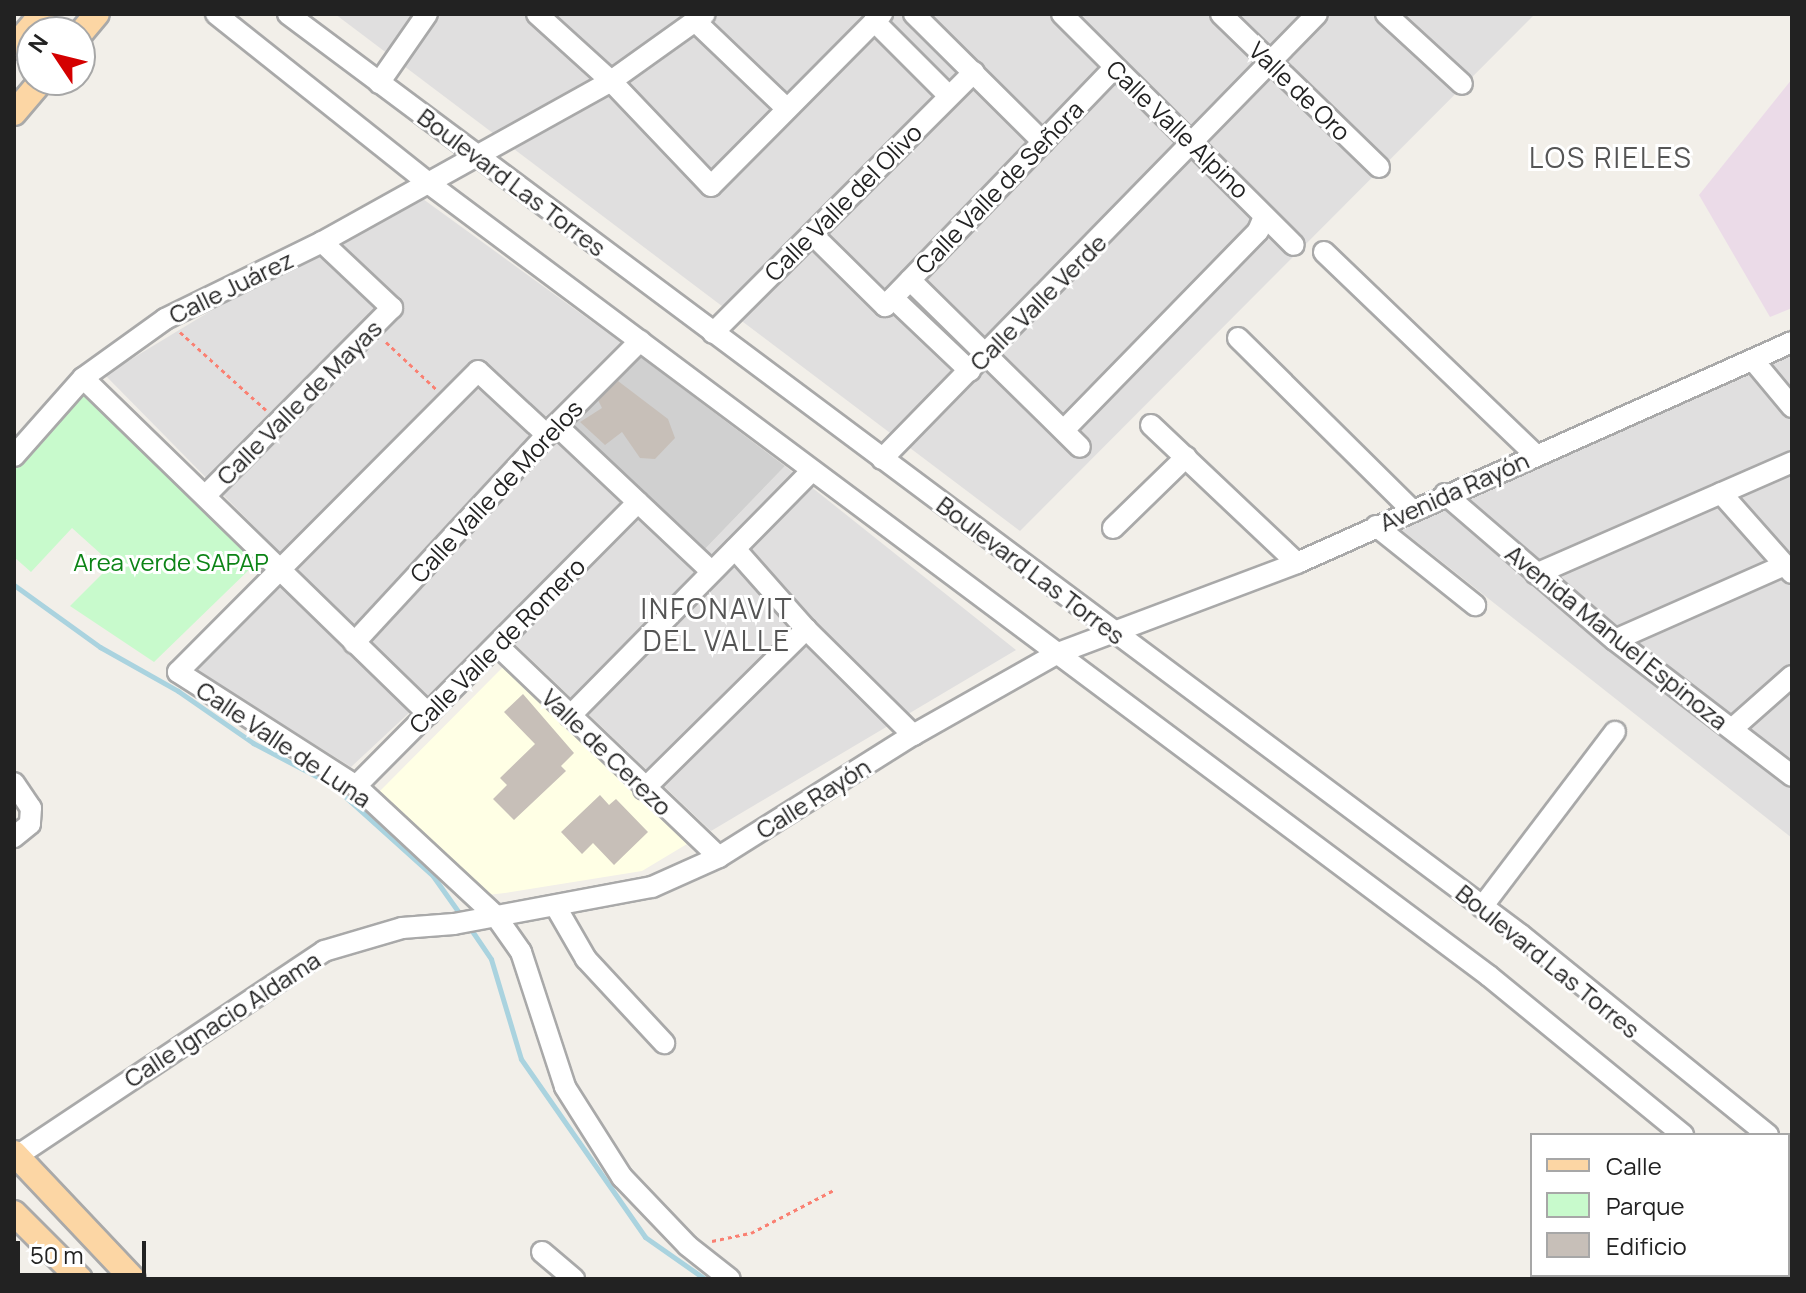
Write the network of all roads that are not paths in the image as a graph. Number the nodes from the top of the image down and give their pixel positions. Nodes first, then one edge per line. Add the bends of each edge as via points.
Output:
1 (42, 14) edge
2 (216, 14) edge
3 (288, 14) edge
4 (427, 14) edge
5 (537, 14) edge
6 (914, 14) edge
7 (1062, 14) edge
8 (1221, 14) edge
9 (1317, 14) edge
10 (1386, 14) edge
11 (700, 18) edge
12 (878, 18) edge
13 (14, 47) edge
14 (1271, 64) junction
15 (1114, 68) junction
16 (974, 72) junction
17 (611, 81) junction
18 (379, 83) junction
19 (1462, 84) dead end
20 (948, 95) junction
21 (28, 96) edge
22 (787, 109) junction
23 (14, 113) edge
24 (1043, 142) junction
25 (1194, 146) junction
26 (476, 153) junction
27 (1379, 167) dead end
28 (427, 182) junction
29 (1264, 217) junction
30 (812, 234) junction
31 (322, 242) junction
32 (1294, 245) dead end
33 (1324, 252) dead end
34 (910, 280) junction
35 (889, 302) junction
36 (713, 333) junction
37 (1238, 338) dead end
38 (640, 341) junction
39 (1792, 342) edge
40 (1753, 360) junction
41 (977, 364) junction
42 (83, 378) junction
43 (1792, 407) edge
44 (1151, 425) dead end
45 (552, 430) junction
46 (1064, 430) junction
47 (1080, 447) dead end
48 (1536, 455) junction
49 (14, 456) edge
50 (1186, 457) junction
51 (882, 459) junction
52 (1792, 462) edge
53 (811, 472) junction
54 (1721, 493) junction
55 (1445, 494) junction
56 (206, 495) junction
57 (638, 502) junction
58 (1411, 509) junction
59 (1376, 526) junction
60 (1113, 528) dead end
61 (735, 549) junction
62 (1297, 563) junction
63 (1789, 569) edge
64 (281, 570) junction
65 (712, 572) junction
66 (1536, 574) junction
67 (1475, 605) dead end
68 (806, 629) junction
69 (1113, 631) junction
70 (1615, 640) junction
71 (354, 643) junction
72 (497, 645) junction
73 (1058, 653) junction
74 (1792, 676) edge
75 (429, 714) junction
76 (570, 716) junction
77 (1732, 729) junction
78 (1615, 732) dead end
79 (913, 735) junction
80 (1792, 776) edge
81 (14, 783) edge
82 (356, 786) junction
83 (644, 789) junction
84 (22, 831) edge
85 (719, 857) junction
86 (556, 907) junction
87 (1482, 907) junction
88 (486, 916) junction
89 (664, 1043) dead end
90 (1681, 1133) edge
91 (1765, 1133) edge
92 (15, 1156) edge
93 (14, 1213) edge
94 (542, 1252) dead end
95 (80, 1279) edge
96 (133, 1279) edge
97 (574, 1279) edge
98 (730, 1279) edge

1 - 13 main road
2 - 28 street, Boulevard Las Torres
3 - 18 street, Boulevard Las Torres
4 - 18 street
5 - 17 street
6 - 16 street
7 - 15 street, Calle Valle Alpino
8 - 14 street, Valle de Oro
9 - 14 street, Calle Valle Verde
10 - 19 street
11 - 17 street, Calle Juárez
11 - 22 street
12 - 20 street
12 - 22 street
14 - 25 street, Calle Valle Verde
14 - 27 street, Valle de Oro
15 - 24 street, Calle Valle de Señora
15 - 25 street, Calle Valle Alpino
16 - 20 street, Calle Valle del Olivo
16 - 24 street
17 - 22 street via 711,186
17 - 26 street, Calle Juárez
18 - 26 street, Boulevard Las Torres
20 - 30 street, Calle Valle del Olivo
21 - 23 main road
24 - 34 street, Calle Valle de Señora
25 - 29 street, Calle Valle Alpino
25 - 41 street, Calle Valle Verde
26 - 28 street, Calle Juárez
26 - 36 street, Boulevard Las Torres
28 - 31 street, Calle Juárez
28 - 38 street, Boulevard Las Torres
29 - 32 street, Calle Valle Alpino
29 - 46 street via 1258,231
30 - 35 street
30 - 36 street, Calle Valle del Olivo
31 - 42 street, Calle Juárez via 165,319
31 - 56 street, Calle Valle de Mayas via 392,308
33 - 48 street
34 - 35 street, Calle Valle de Señora
34 - 41 street
35 - 41 street
36 - 51 street, Boulevard Las Torres
37 - 58 street
38 - 45 street, Calle Valle de Morelos
38 - 53 street, Boulevard Las Torres
39 - 40 street, Avenida Rayón
40 - 43 street
40 - 48 street, Avenida Rayón
41 - 46 street
41 - 51 street, Calle Valle Verde
42 - 49 street, Calle Juárez
42 - 56 street
44 - 50 street
45 - 57 street
45 - 64 street via 478,371
45 - 71 street, Calle Valle de Morelos
46 - 47 street
48 - 55 street, Avenida Rayón
50 - 60 street
50 - 62 street
51 - 69 street, Boulevard Las Torres
52 - 54 street
53 - 61 street
53 - 73 street, Boulevard Las Torres
54 - 63 street
54 - 66 street
55 - 58 street, Avenida Rayón
55 - 66 street, Avenida Manuel Espinoza
56 - 64 street
57 - 65 street
57 - 72 street, Calle Valle de Romero
58 - 59 street, Avenida Rayón
59 - 62 street, Avenida Rayón
59 - 67 street
61 - 65 street
61 - 68 street
62 - 69 street, Avenida Rayón
63 - 70 street
64 - 71 street
64 - 82 street, Calle Valle de Luna via 178,672
65 - 76 street
66 - 70 street, Avenida Manuel Espinoza
68 - 79 street
68 - 83 street
69 - 73 street, Calle Rayón
69 - 87 street, Boulevard Las Torres
70 - 77 street, Avenida Manuel Espinoza
71 - 75 street
72 - 75 street, Calle Valle de Romero
72 - 76 street, Valle de Cerezo
73 - 79 street, Calle Rayón
73 - 90 street, Boulevard Las Torres via 1489,976
74 - 77 street
75 - 82 street, Calle Valle de Romero
76 - 83 street, Valle de Cerezo
77 - 80 street, Avenida Manuel Espinoza
78 - 87 street
79 - 85 street, Calle Rayón
81 - 84 street via 31,808
82 - 88 street, Calle Valle de Luna
83 - 85 street, Valle de Cerezo
85 - 86 street, Calle Rayón via 652,887
86 - 88 street, Calle Rayón
86 - 89 street via 586,959
87 - 91 street, Boulevard Las Torres
88 - 92 street, Calle Ignacio Aldama via 402,928 324,951
88 - 98 street, Calle Valle de Luna via 521,952 565,1087 622,1177 688,1246
92 - 96 main road
93 - 95 main road
94 - 97 street

